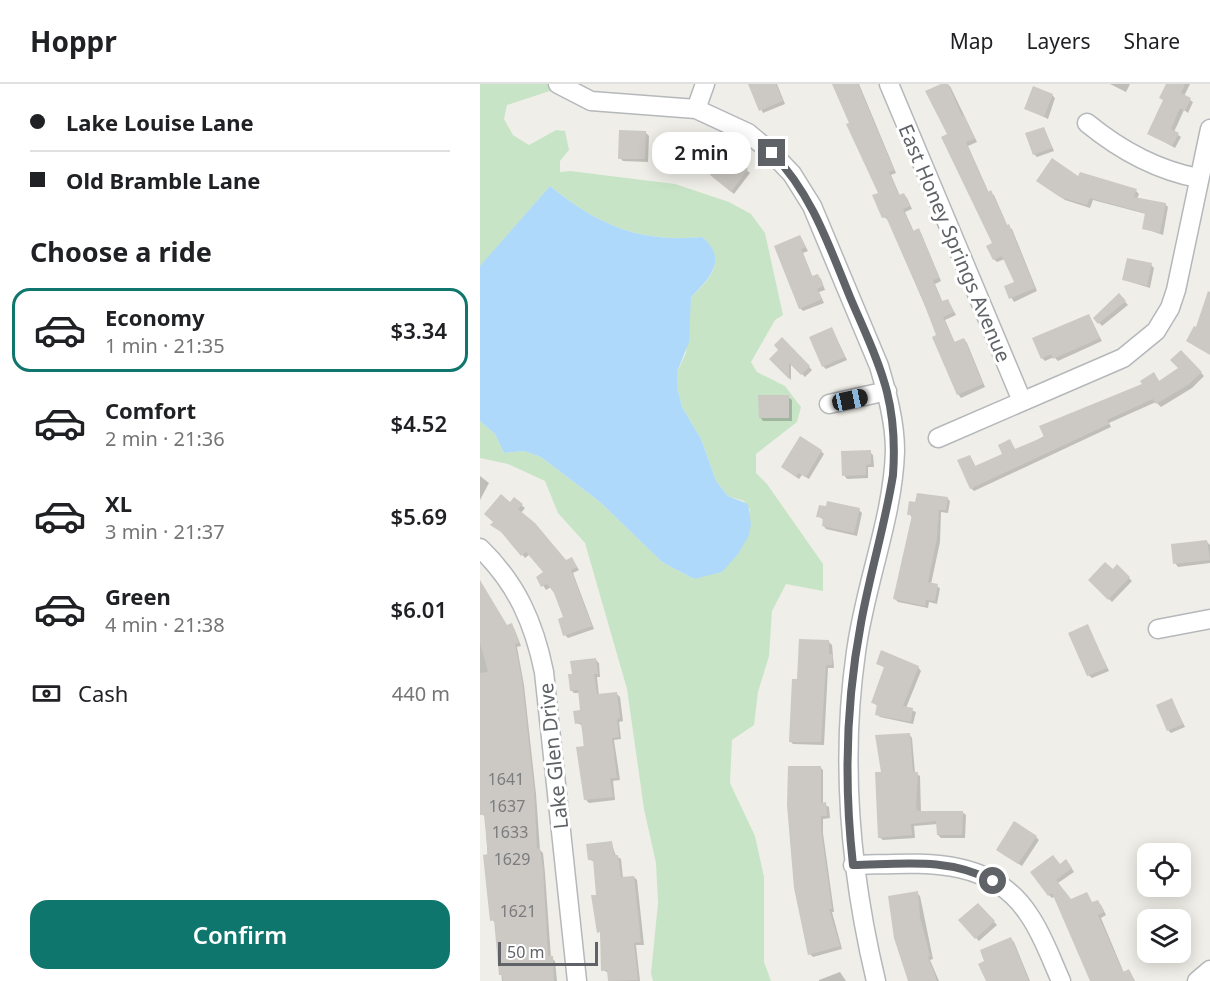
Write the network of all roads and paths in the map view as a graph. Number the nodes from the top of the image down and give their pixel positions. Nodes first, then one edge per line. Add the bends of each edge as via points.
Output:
1 (558, 84) edge
2 (705, 84) edge
3 (889, 84) edge
4 (696, 109) junction
5 (1087, 123) dead end
6 (1210, 129) edge
7 (1198, 178) junction
8 (887, 391) junction
9 (1022, 401) junction
10 (829, 404) dead end
11 (938, 438) dead end
12 (480, 548) edge
13 (1210, 619) edge
14 (1158, 629) dead end
15 (853, 865) junction
16 (1210, 970) edge
17 (577, 981) edge
18 (876, 981) edge
19 (1061, 981) edge
20 (1197, 981) edge

1 - 4 street via 591,101
2 - 4 street
3 - 9 street, East Honey Springs Avenue
4 - 8 street via 737,127 759,142 803,189
5 - 7 street via 1119,148 1168,171
6 - 7 street
7 - 9 street via 1176,290 1156,331 1123,358
8 - 10 street
8 - 15 street via 895,449 893,475 860,624 850,702 847,769
9 - 11 street
12 - 17 street, Lake Glen Drive via 519,595 537,639 544,672
13 - 14 street
15 - 18 street
15 - 19 street via 940,863 993,881 1029,914
16 - 20 street

